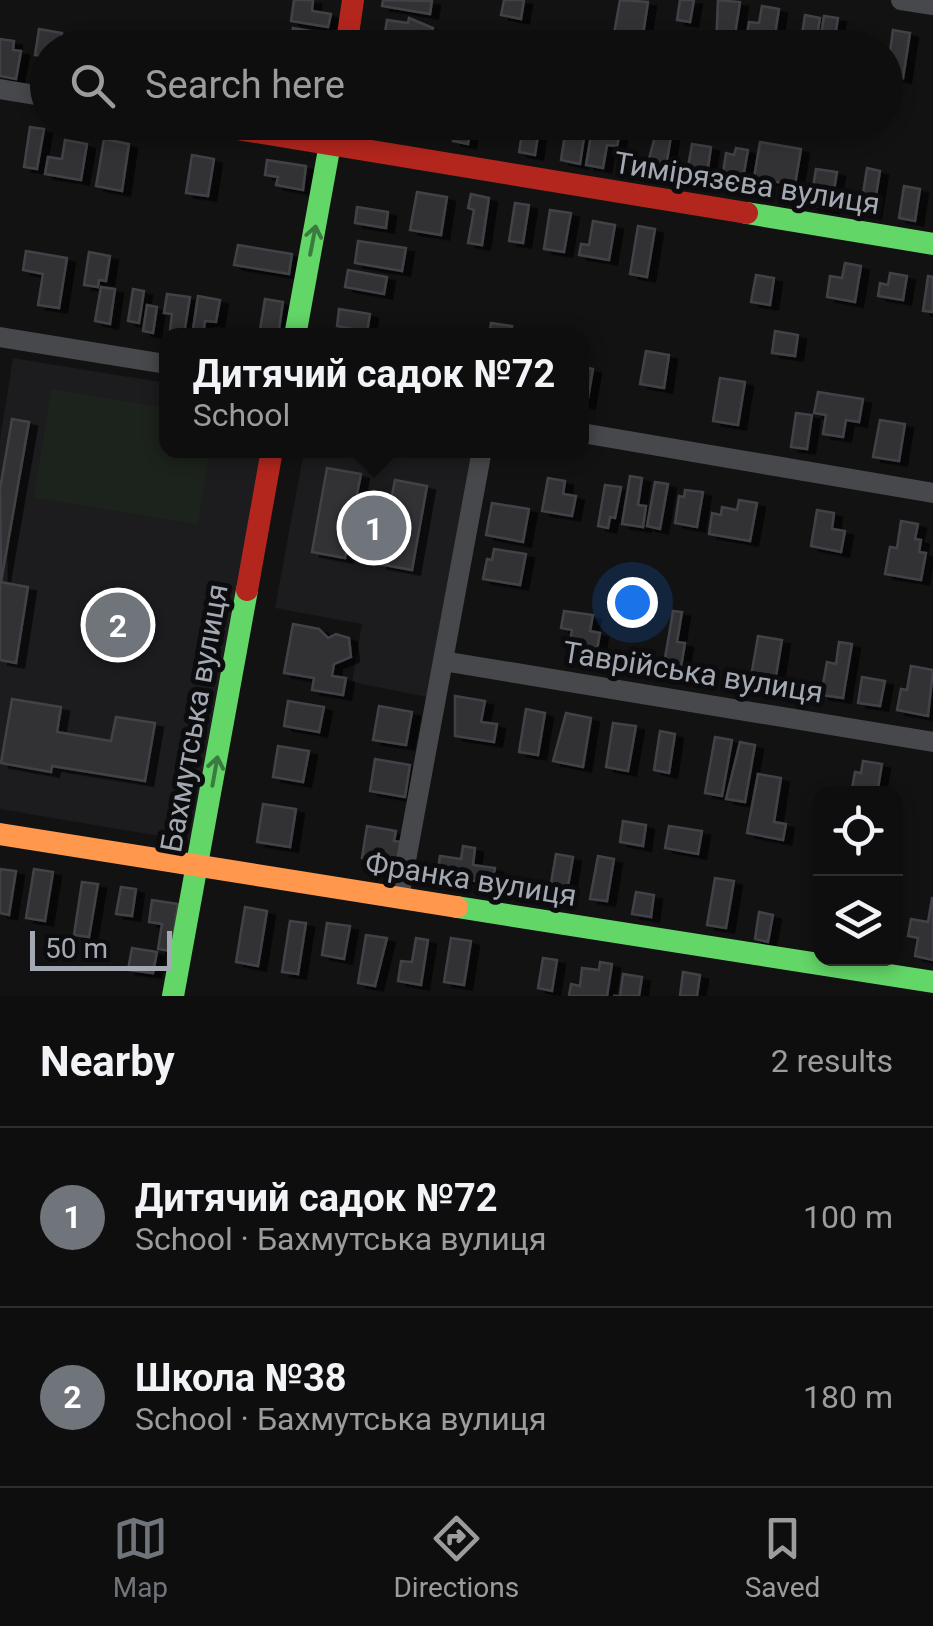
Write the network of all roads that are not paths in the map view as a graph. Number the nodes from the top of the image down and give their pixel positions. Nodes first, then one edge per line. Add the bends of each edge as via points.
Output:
1 (353, 0) edge
2 (901, 0) edge
3 (933, 6) edge
4 (349, 30) edge
5 (0, 89) edge
6 (30, 94) edge
7 (331, 140) edge
8 (365, 140) edge
9 (933, 244) edge
10 (296, 328) edge
11 (0, 336) edge
12 (159, 363) edge
13 (589, 434) edge
14 (271, 458) edge
15 (481, 458) edge
16 (933, 493) edge
17 (443, 661) junction
18 (933, 742) edge
19 (0, 834) edge
20 (198, 866) junction
21 (399, 898) junction
22 (933, 982) edge
23 (173, 996) edge

1 - 4 street
2 - 3 street
5 - 6 street
10 -> 7 street
8 - 9 street, Тимірязєва вулиця
11 - 12 street
13 - 16 street
20 -> 14 street, Бахмутська вулиця
15 - 17 street
17 - 18 street, Таврійська вулиця
17 - 21 street
19 - 20 street, Франка вулиця
20 - 21 street, Франка вулиця
20 - 23 street, Бахмутська вулиця
21 - 22 street, Франка вулиця

